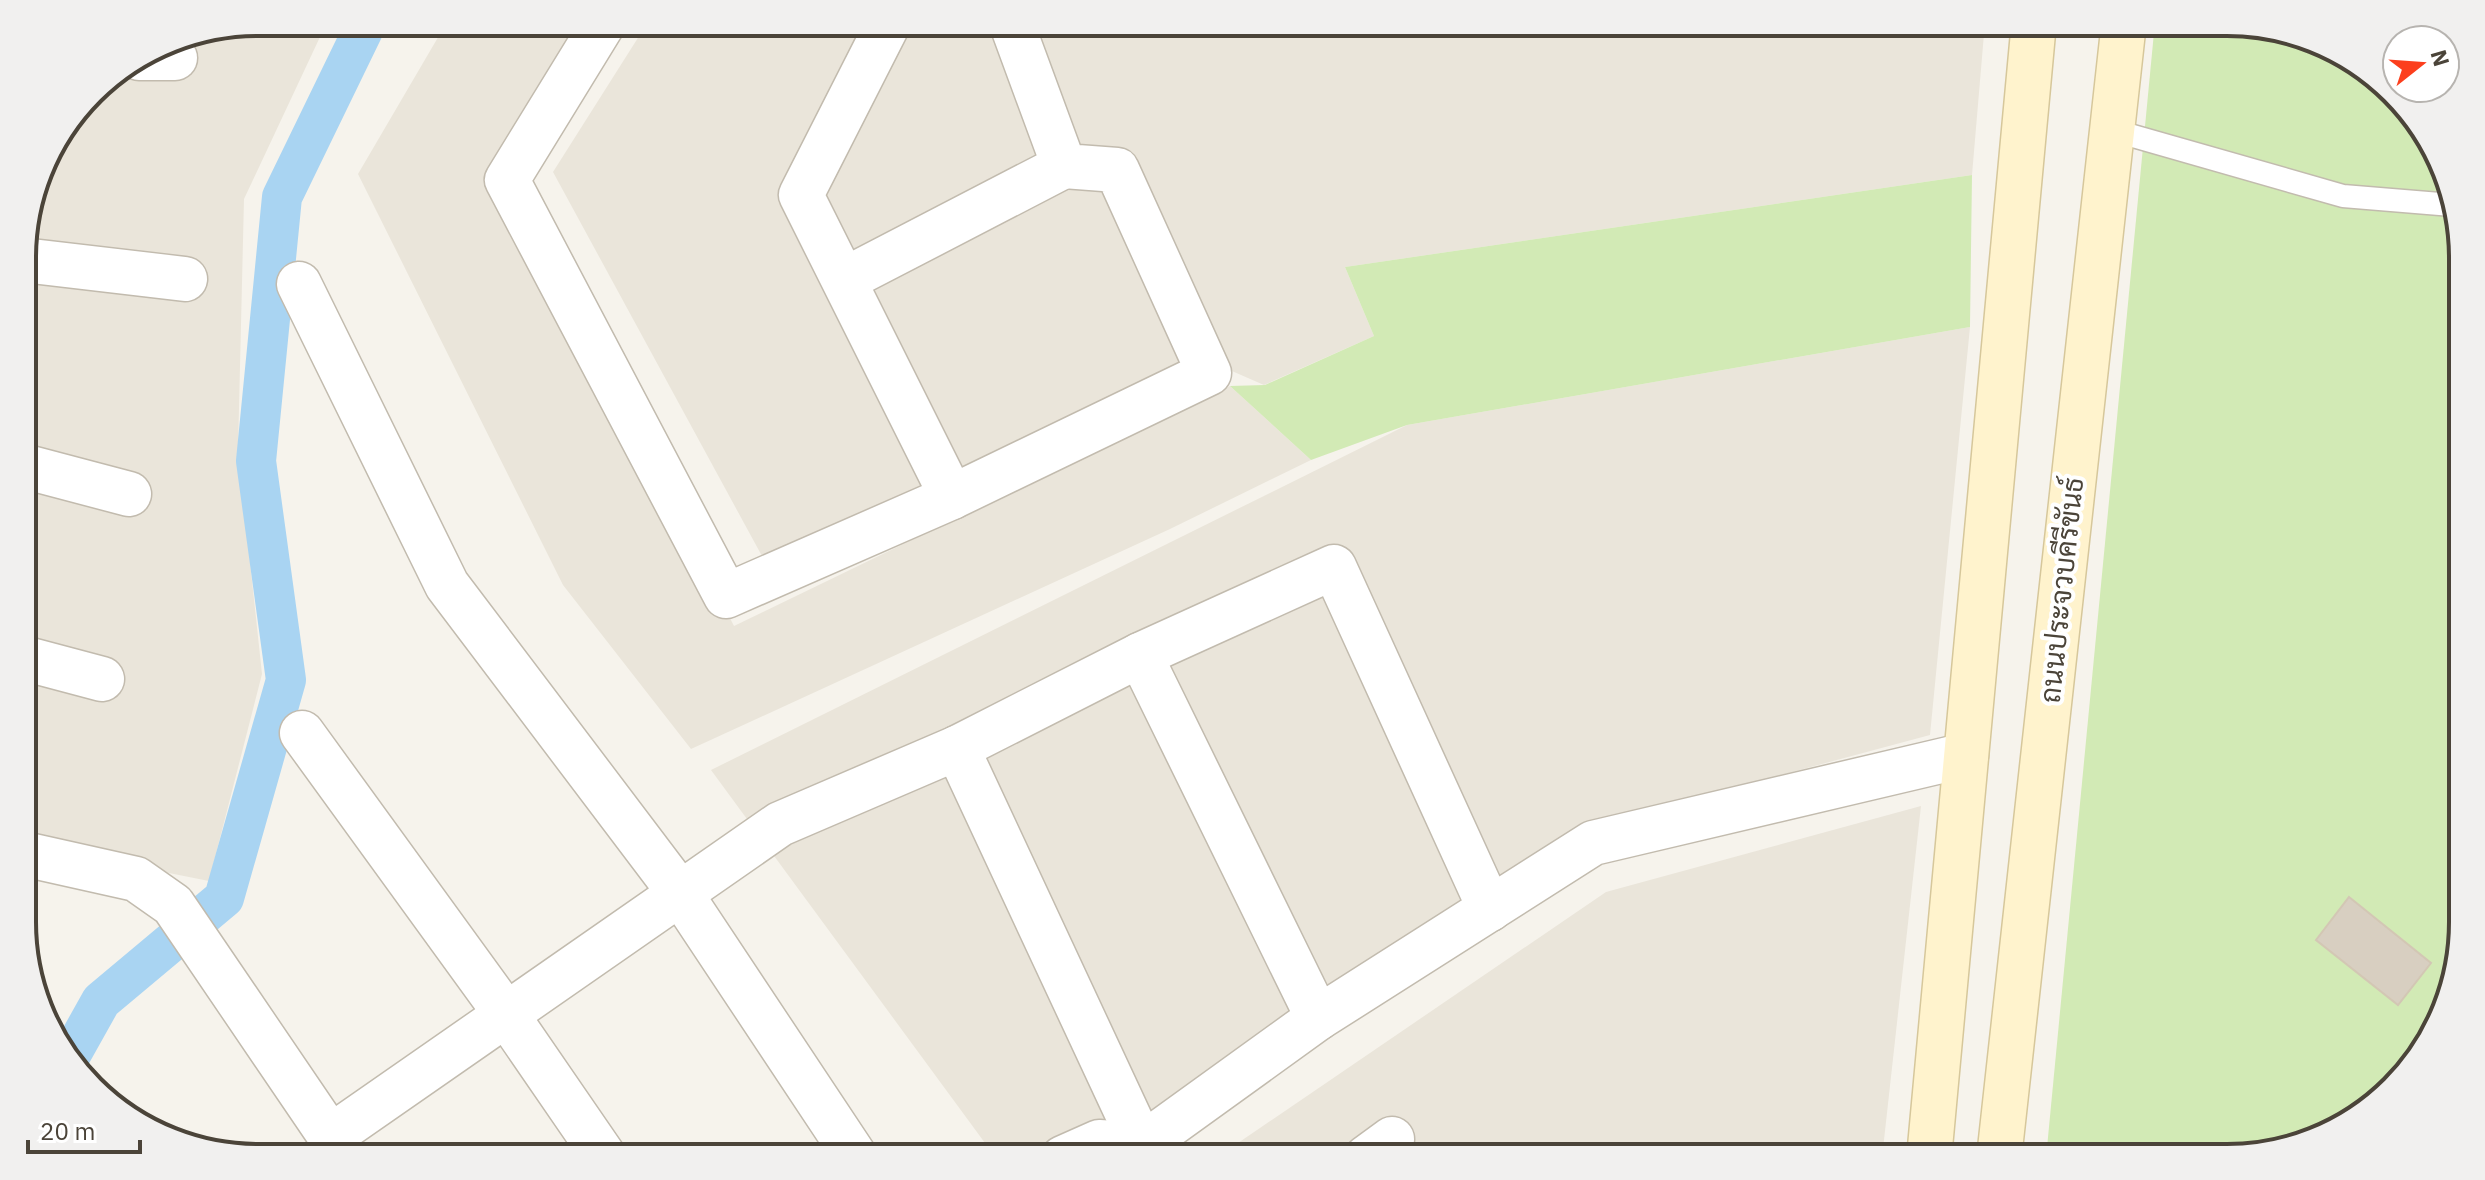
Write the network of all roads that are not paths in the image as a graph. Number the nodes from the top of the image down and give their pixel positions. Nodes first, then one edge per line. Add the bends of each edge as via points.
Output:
1 (595, 36) edge
2 (882, 36) edge
3 (1016, 36) edge
4 (2033, 36) edge
5 (2122, 36) edge
6 (2112, 130) junction
7 (1064, 166) junction
8 (2442, 204) edge
9 (36, 262) edge
10 (185, 279) dead end
11 (846, 279) junction
12 (299, 284) dead end
13 (36, 469) edge
14 (129, 494) dead end
15 (952, 497) junction
16 (1140, 655) junction
17 (36, 661) edge
18 (102, 679) dead end
19 (302, 733) dead end
20 (957, 748) junction
21 (1966, 755) junction
22 (36, 857) edge
23 (680, 893) junction
24 (1490, 909) junction
25 (506, 1014) junction
26 (1318, 1018) junction
27 (334, 1144) edge
28 (342, 1144) edge
29 (595, 1144) edge
30 (847, 1144) edge
31 (1094, 1144) edge
32 (1128, 1144) edge
33 (1142, 1144) edge
34 (1143, 1144) edge
35 (1930, 1144) edge
36 (2001, 1144) edge

1 - 15 street via 507,180 726,596
2 - 11 street via 801,195
3 - 7 street
4 - 21 main road
5 - 6 main road, ถนนประจวบคีรีขันธ์
6 - 8 lane via 2343,196
6 - 36 main road, ถนนประจวบคีรีขันธ์
7 - 11 street
7 - 15 street via 1117,170 1209,373
9 - 10 street
11 - 15 street
12 - 23 street via 447,585
13 - 14 street
16 - 20 street
16 - 24 street via 1334,567
16 - 26 street
17 - 18 street
19 - 25 street
20 - 23 street via 780,824
20 - 33 street
21 - 24 street via 1593,843
21 - 35 main road
22 - 27 street via 136,879 173,905
23 - 25 street
23 - 30 street
24 - 26 street
25 - 28 street
25 - 29 street
26 - 34 street
31 - 32 street

